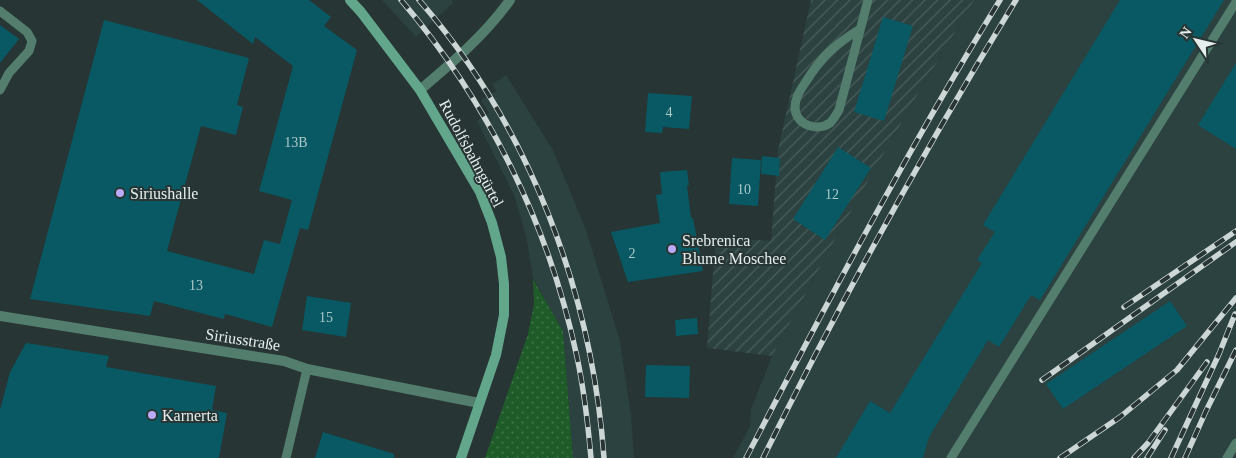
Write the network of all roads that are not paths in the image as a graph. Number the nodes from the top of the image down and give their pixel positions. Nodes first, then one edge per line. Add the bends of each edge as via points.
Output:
1 (350, 0) edge
2 (510, 0) edge
3 (868, 0) edge
4 (1236, 2) edge
5 (0, 11) edge
6 (860, 29) junction
7 (0, 90) edge
8 (420, 90) junction
9 (0, 316) edge
10 (306, 369) junction
11 (479, 403) junction
12 (1236, 443) edge
13 (286, 458) edge
14 (461, 458) edge
15 (951, 458) edge
16 (1227, 458) edge

1 - 8 street, Rudolfsbahngürtel
2 - 8 street via 466,51
3 - 6 lane
4 - 15 lane
5 - 7 lane via 27,32 32,41 29,51 9,73
6 - 6 lane via 839,42 819,61 797,95 795,109 801,122 822,127 831,122 838,110
8 - 11 street, Rudolfsbahngürtel via 480,192 501,257 504,315 496,355
9 - 10 street, Siriusstraße via 284,361
10 - 11 street, Siriusstraße
10 - 13 lane
11 - 14 street, Rudolfsbahngürtel
12 - 16 lane

